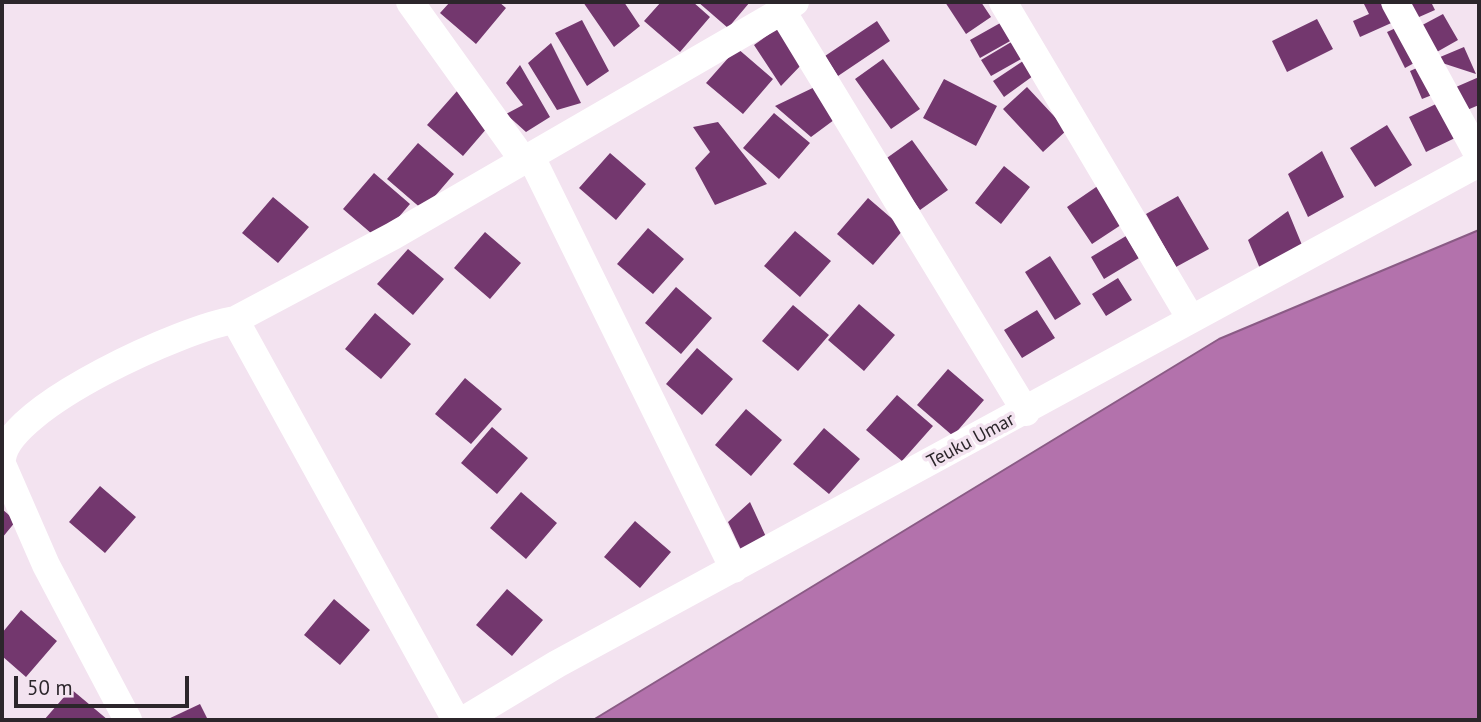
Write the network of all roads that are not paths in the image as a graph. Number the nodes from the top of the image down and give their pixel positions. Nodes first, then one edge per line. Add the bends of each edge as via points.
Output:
1 (410, 2) edge
2 (1003, 2) edge
3 (1395, 2) edge
4 (788, 6) edge
5 (1479, 156) edge
6 (528, 159) junction
7 (1479, 163) edge
8 (1191, 319) junction
9 (235, 320) junction
10 (1026, 412) junction
11 (2, 459) edge
12 (2, 464) edge
13 (734, 569) junction
14 (128, 720) edge
15 (457, 720) edge
16 (464, 720) edge

1 - 6 street
2 - 8 street
3 - 5 street
4 - 6 street
4 - 10 street
6 - 9 street
6 - 13 street
7 - 8 street, Teuku Umar
8 - 10 street, Teuku Umar
9 - 11 street via 141,351 68,392 15,436
9 - 15 street
10 - 13 street, Teuku Umar
12 - 14 street via 46,565
13 - 16 street, Teuku Umar

